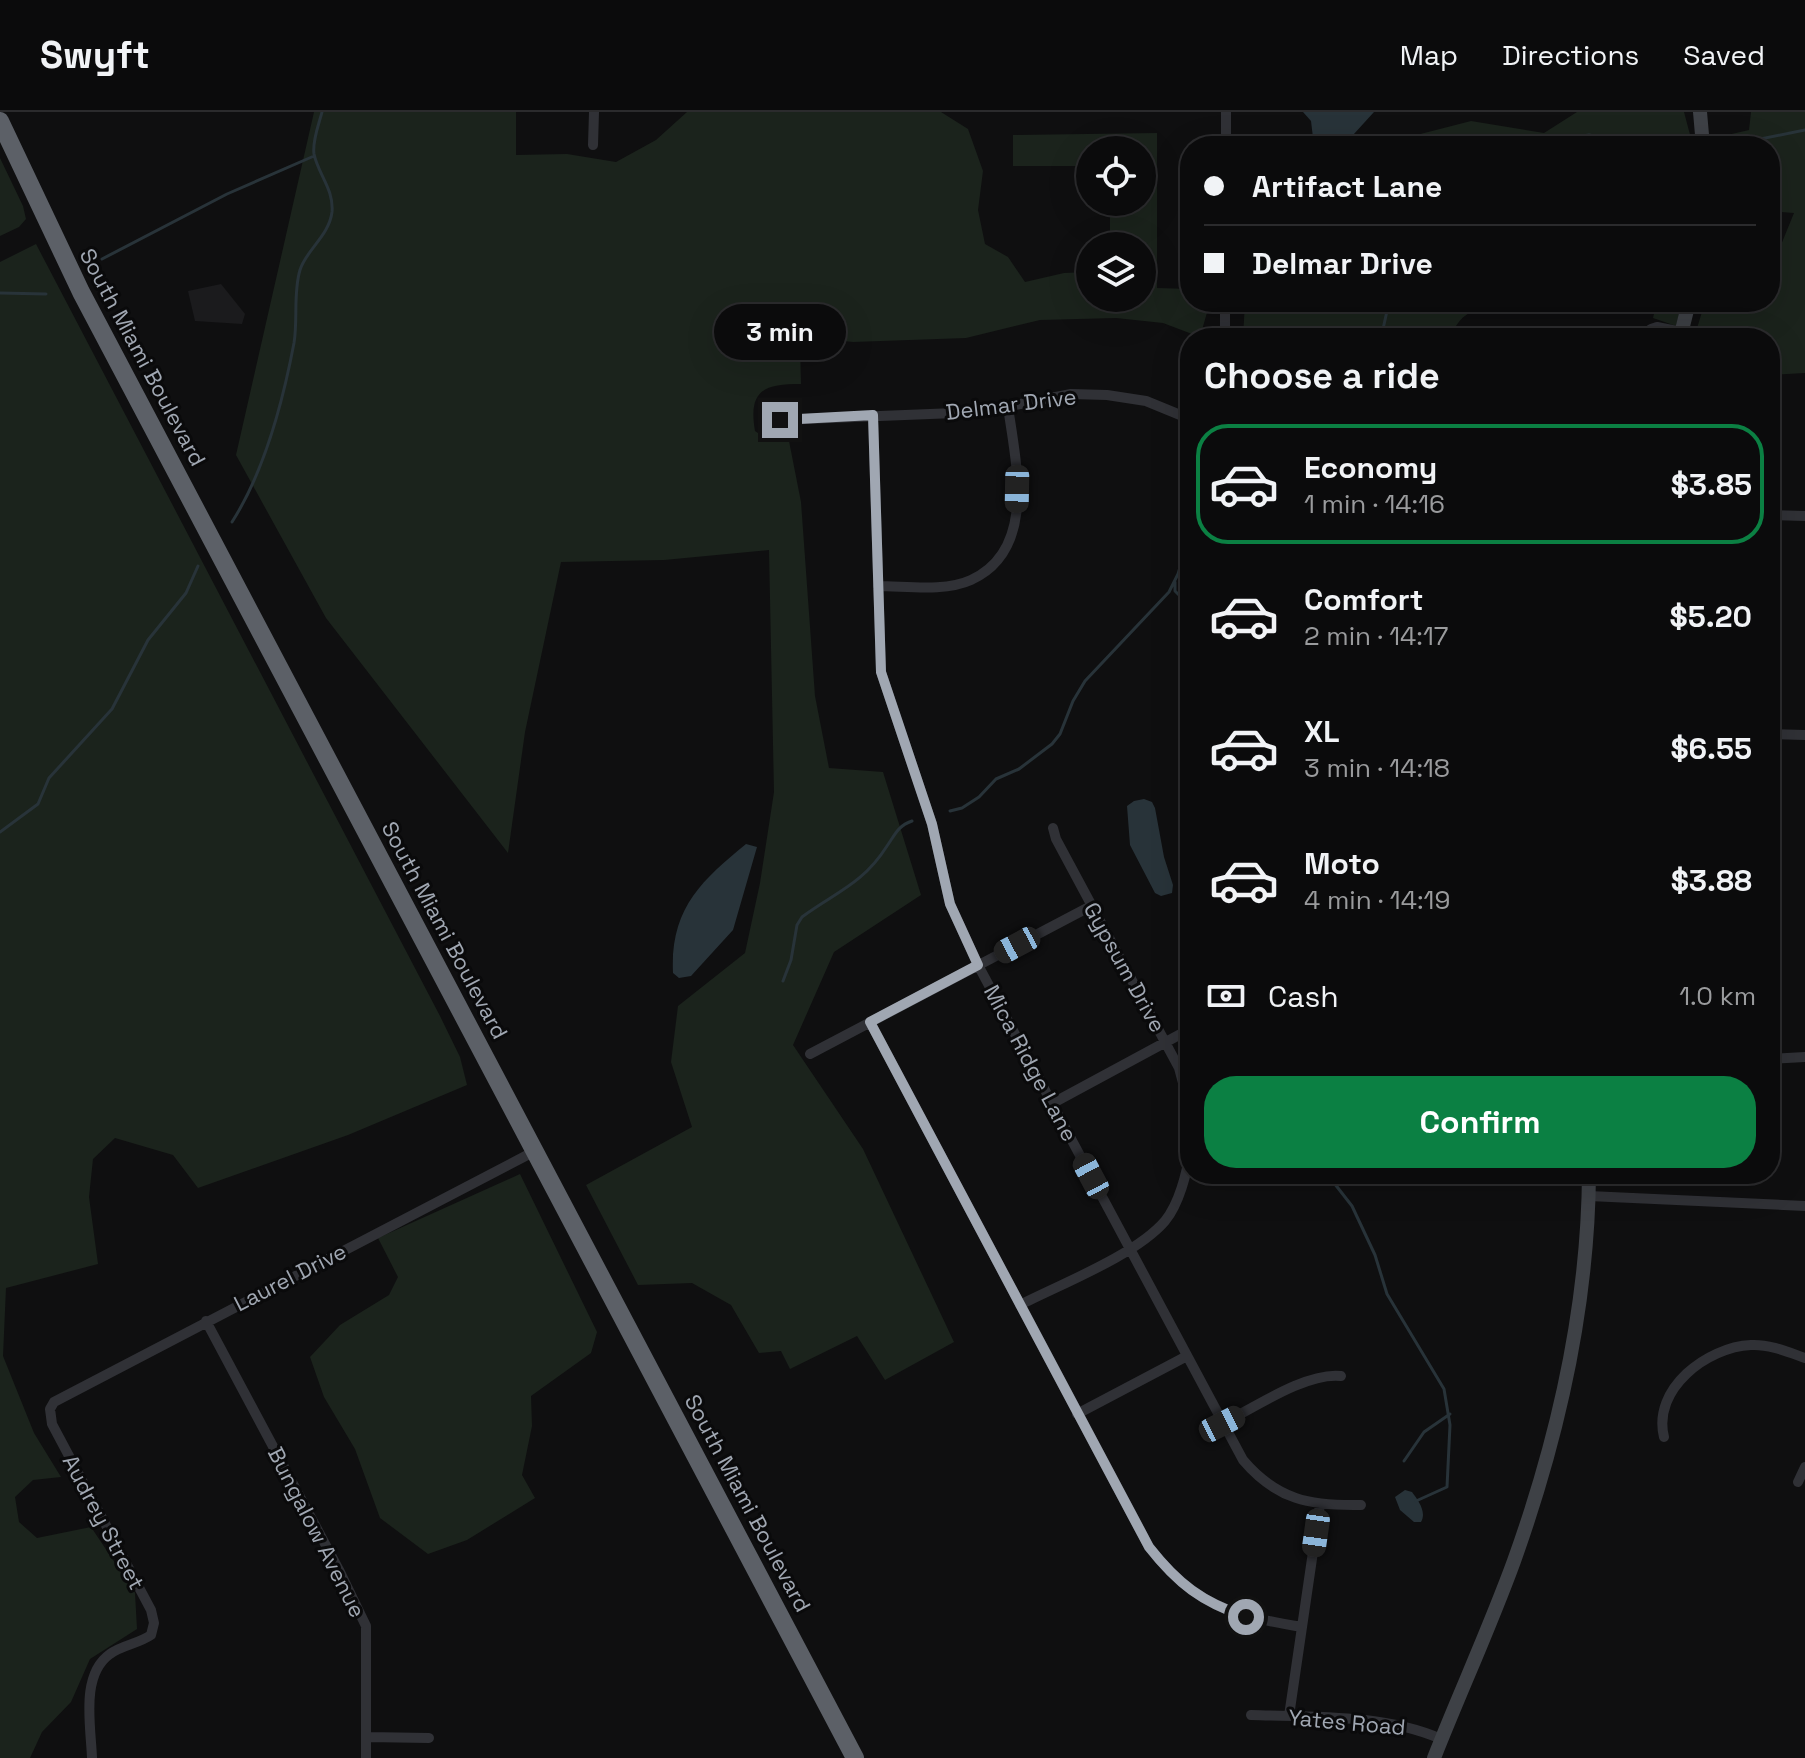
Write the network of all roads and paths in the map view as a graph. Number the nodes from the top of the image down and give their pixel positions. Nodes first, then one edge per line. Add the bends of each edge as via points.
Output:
1 (594, 112) edge
2 (1226, 112) edge
3 (1700, 112) edge
4 (0, 121) edge
5 (1226, 136) edge
6 (1702, 136) edge
7 (593, 145) dead end
8 (1008, 407) junction
9 (873, 415) junction
10 (1180, 415) edge
11 (780, 420) dead end
12 (1780, 515) edge
13 (1805, 516) edge
14 (878, 586) junction
15 (1780, 734) edge
16 (1805, 735) edge
17 (1053, 828) dead end
18 (1091, 906) junction
19 (978, 965) junction
20 (870, 1022) junction
21 (1180, 1034) edge
22 (1166, 1042) junction
23 (810, 1054) dead end
24 (1805, 1057) edge
25 (1780, 1058) edge
26 (1180, 1072) edge
27 (1053, 1103) junction
28 (535, 1151) junction
29 (1181, 1184) edge
30 (1589, 1184) edge
31 (1589, 1196) junction
32 (1805, 1206) edge
33 (1130, 1250) junction
34 (1020, 1305) junction
35 (206, 1321) junction
36 (1187, 1356) junction
37 (1805, 1358) edge
38 (1341, 1376) dead end
39 (50, 1409) joint
40 (1077, 1414) junction
41 (1222, 1424) junction
42 (1664, 1437) dead end
43 (1805, 1467) edge
44 (1798, 1482) dead end
45 (1320, 1504) junction
46 (1361, 1505) dead end
47 (1302, 1627) junction
48 (1251, 1715) dead end
49 (1289, 1716) junction
50 (367, 1737) junction
51 (429, 1738) dead end
52 (1441, 1739) junction
53 (92, 1758) edge
54 (366, 1758) edge
55 (855, 1758) edge
56 (1434, 1758) edge

1 - 7 street
2 - 5 street
3 - 6 street
4 - 28 highway, South Miami Boulevard via 75,281
8 - 9 street, Delmar Drive
8 - 10 street, Delmar Drive via 1071,394 1107,395 1146,401
8 - 14 street via 1017,507 1013,535 1001,557 971,580
9 - 11 street, Delmar Drive
9 - 14 street, Mica Ridge Lane
12 - 13 street
14 - 19 street, Mica Ridge Lane via 881,672 932,824 950,904
15 - 16 street
17 - 18 street, Gypsum Drive
18 - 19 street
18 - 22 street, Gypsum Drive
19 - 20 street
19 - 27 street, Mica Ridge Lane
20 - 23 street
20 - 34 street
21 - 22 street
22 - 26 street, Gypsum Drive
22 - 27 street
24 - 25 street
27 - 33 street, Mica Ridge Lane
28 - 35 street, Laurel Drive
28 - 55 highway, South Miami Boulevard
29 - 33 street via 1167,1219
30 - 31 street
31 - 32 street
31 - 52 street via 1571,1346 1541,1478 1512,1565
33 - 34 street
33 - 36 street, Mica Ridge Lane
34 - 40 street
35 - 39 street, Laurel Drive via 60,1397
35 - 50 street, Bungalow Avenue via 366,1626
36 - 40 street
36 - 41 street, Mica Ridge Lane
37 - 42 street via 1752,1345 1700,1363 1671,1391 1662,1413
38 - 41 street via 1309,1380
39 - 53 street, Audrey Street via 52,1424 154,1623 151,1635 110,1654 92,1681
40 - 47 street via 1167,1570 1215,1606
41 - 45 street, Mica Ridge Lane via 1259,1479 1274,1490
43 - 44 street
45 - 46 street, Mica Ridge Lane
45 - 47 street
47 - 49 street
48 - 49 street, Yates Road
49 - 52 street, Yates Road via 1402,1725
50 - 51 street
50 - 54 street, Bungalow Avenue
52 - 56 street

